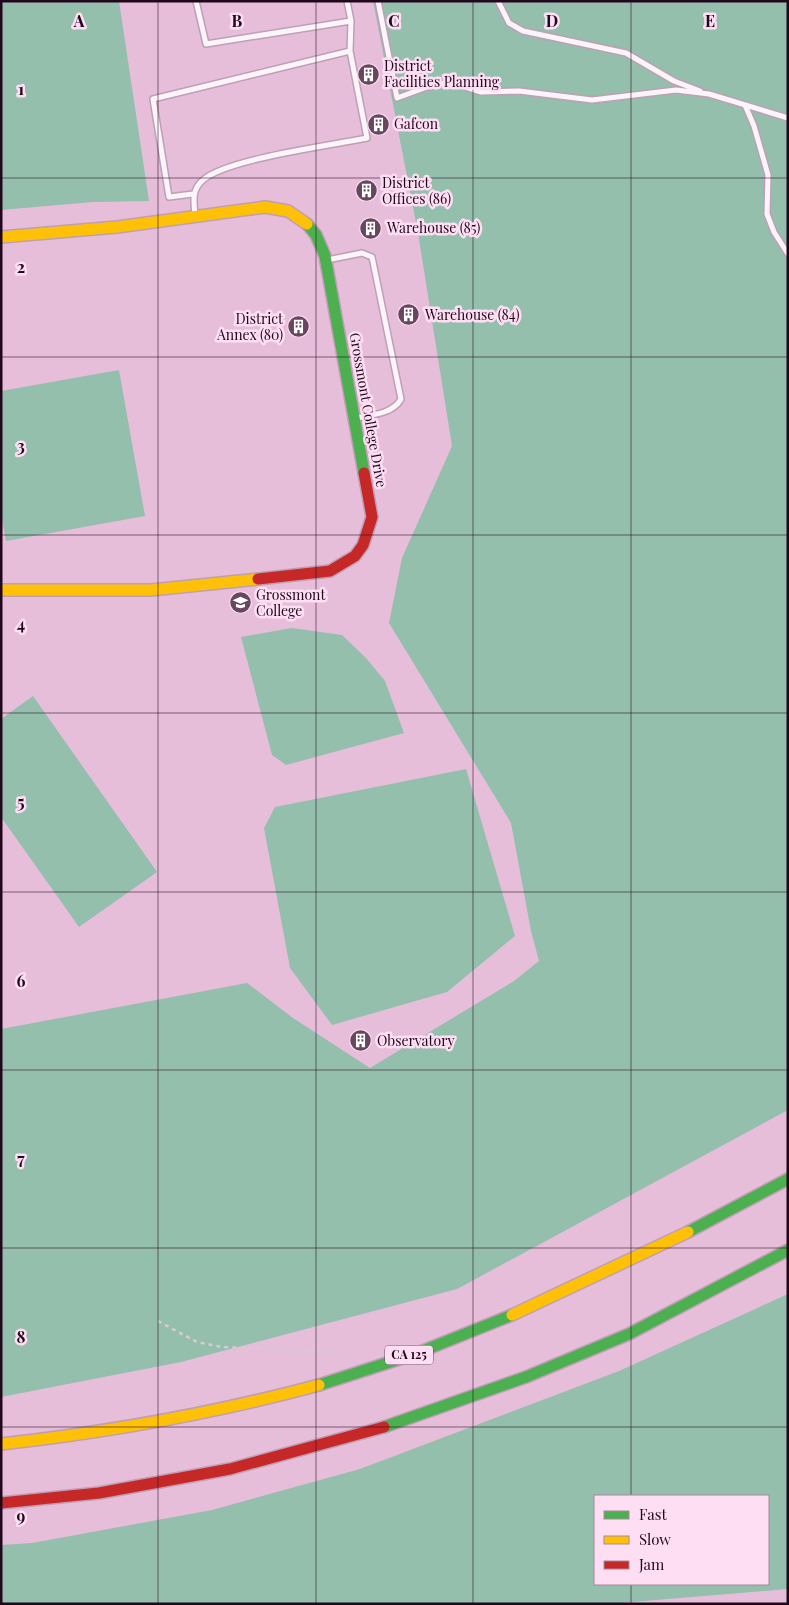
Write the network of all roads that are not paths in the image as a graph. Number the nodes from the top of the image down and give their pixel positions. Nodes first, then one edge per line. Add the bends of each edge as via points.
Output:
1 (196, 1) edge
2 (347, 1) edge
3 (378, 1) edge
4 (498, 1) edge
5 (351, 21) junction
6 (350, 51) junction
7 (712, 95) junction
8 (745, 104) junction
9 (788, 118) edge
10 (193, 194) junction
11 (195, 216) junction
12 (1, 237) edge
13 (788, 254) edge
14 (326, 260) junction
15 (354, 418) junction
16 (1, 590) edge
17 (788, 1179) edge
18 (788, 1250) edge
19 (1, 1444) edge
20 (1, 1503) edge

1 - 5 lane via 206,44
2 - 5 lane
3 - 7 lane via 397,98 427,86 450,82 480,92 519,91 592,100 676,90
4 - 7 lane via 509,23 523,30 626,52 674,81
5 - 6 lane
6 - 10 lane via 367,138 254,160 217,171 202,180
6 - 10 lane via 152,99 169,197
7 - 8 lane
8 - 9 lane
8 - 13 lane via 768,175 767,214
10 - 11 lane
11 - 12 main road, Grossmont College Drive
11 - 14 main road, Grossmont College Drive via 265,207 282,208 302,216 319,240
14 - 15 main road, Grossmont College Drive
14 - 15 lane via 362,253 372,257 401,399 397,407
15 - 16 main road, Grossmont College Drive via 372,517 363,549 348,563 330,571 151,590
17 - 19 main road, CA 125 via 702,1227 583,1284 469,1334 345,1378 212,1411 77,1436
18 - 20 main road via 629,1334 526,1377 362,1435 230,1469 99,1493

